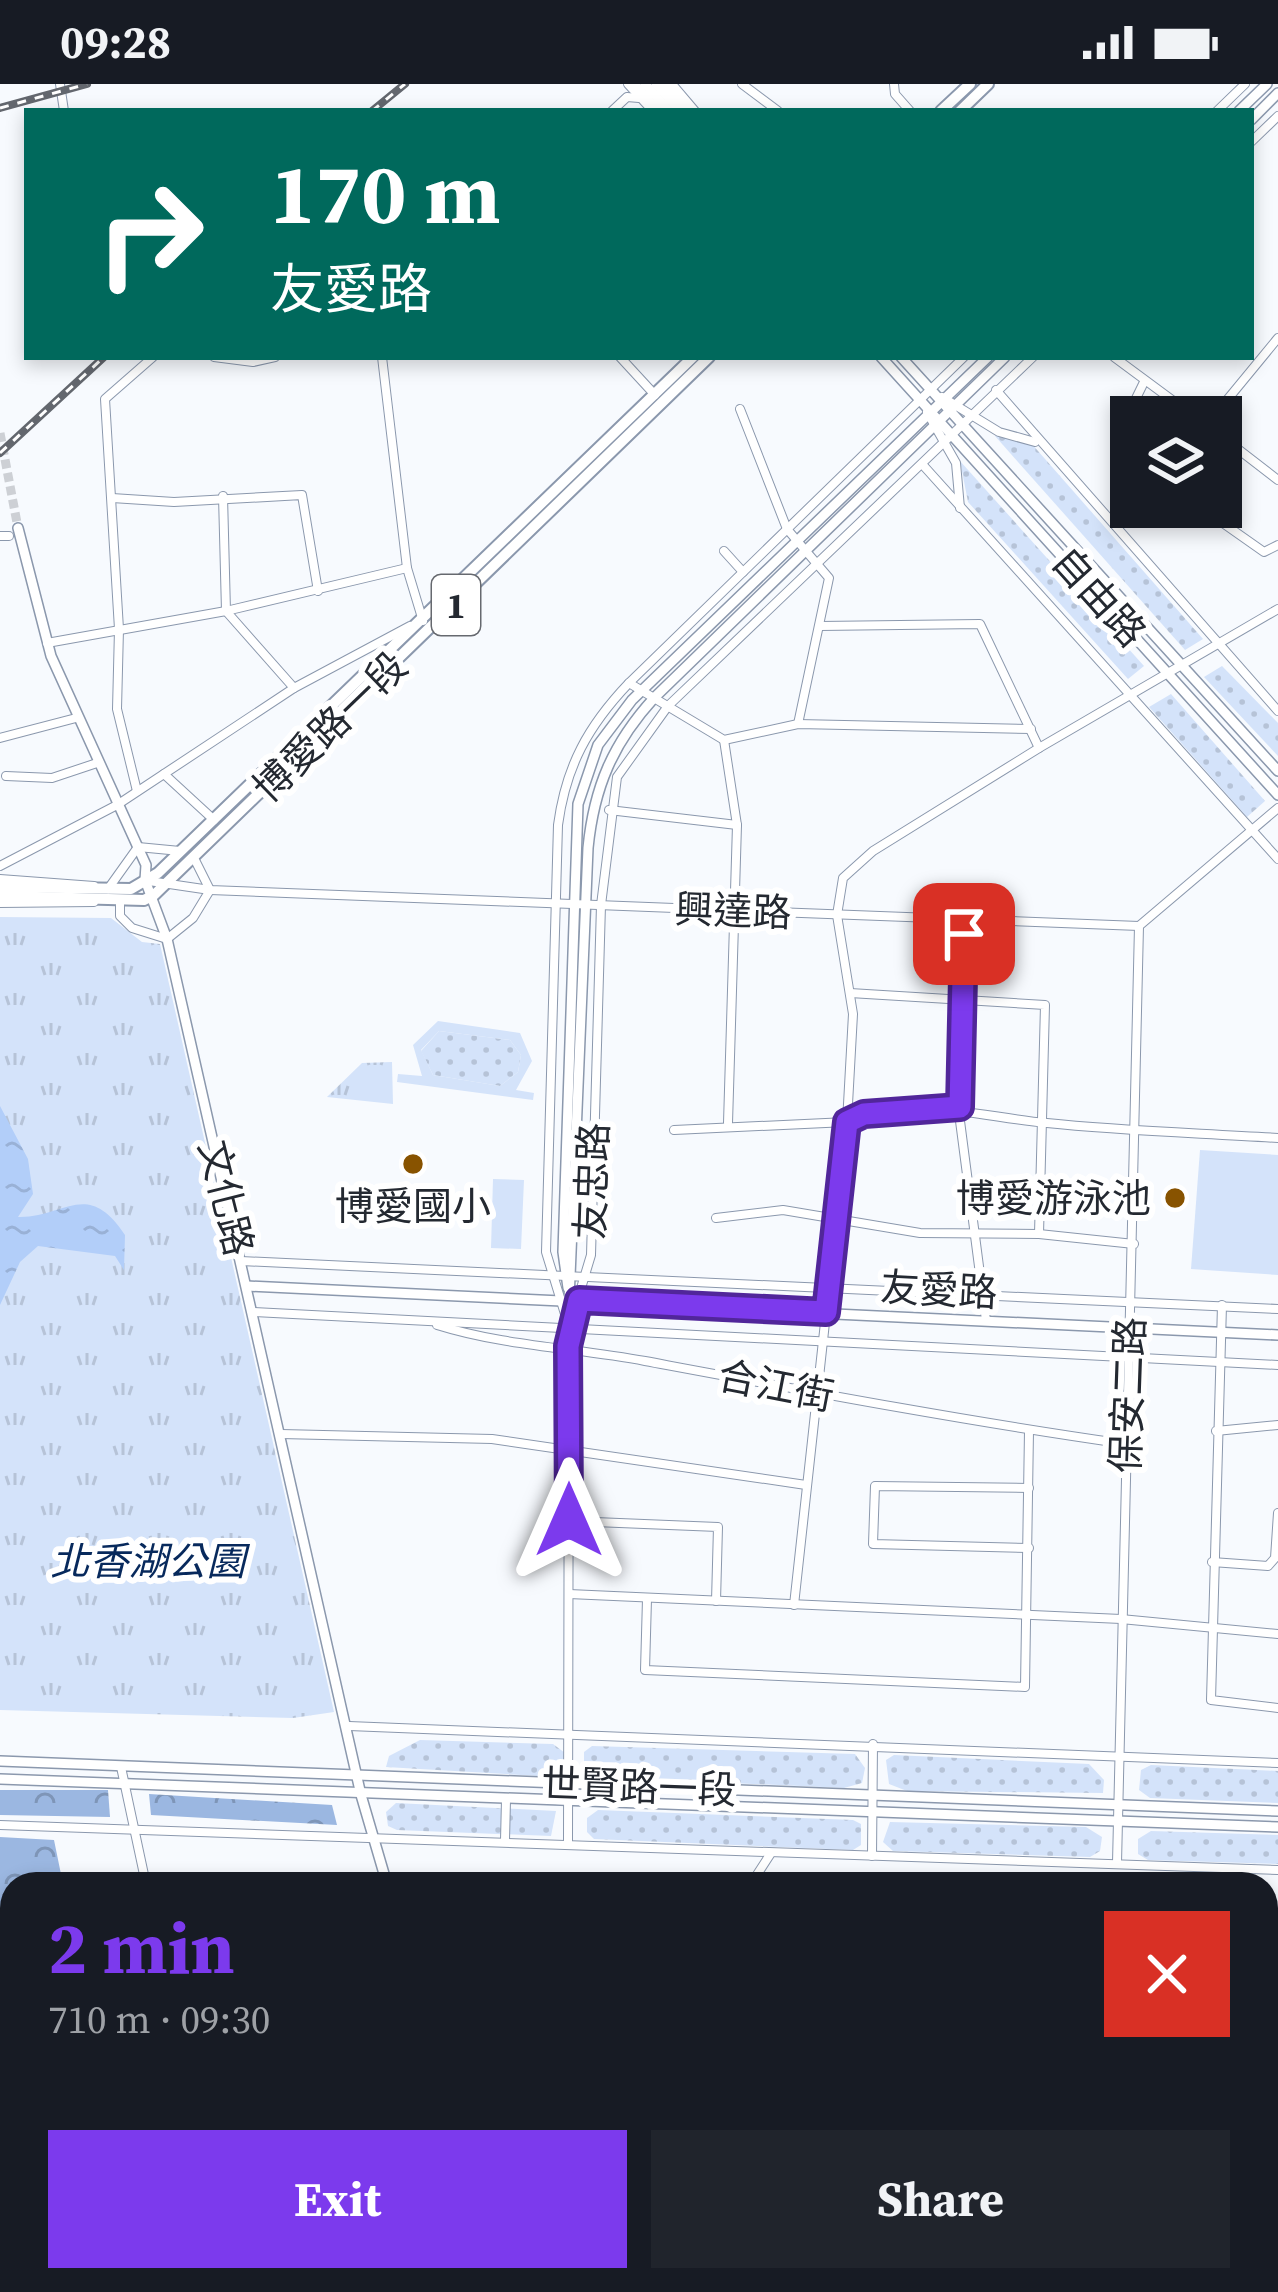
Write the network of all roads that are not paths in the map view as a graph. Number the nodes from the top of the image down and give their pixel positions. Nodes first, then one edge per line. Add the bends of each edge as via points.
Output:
1 (632, 84) edge
2 (645, 84) edge
3 (664, 84) edge
4 (742, 84) edge
5 (970, 84) edge
6 (988, 84) edge
7 (1245, 84) edge
8 (1267, 84) edge
9 (1278, 93) edge
10 (641, 98) junction
11 (614, 108) edge
12 (653, 108) edge
13 (653, 108) edge
14 (666, 108) edge
15 (685, 108) edge
16 (774, 108) edge
17 (944, 108) edge
18 (963, 108) edge
19 (1220, 108) edge
20 (1242, 108) edge
21 (1278, 116) edge
22 (1254, 117) edge
23 (1254, 139) edge
24 (1278, 338) edge
25 (150, 360) edge
26 (382, 360) edge
27 (623, 360) edge
28 (691, 360) edge
29 (705, 360) edge
30 (884, 360) edge
31 (905, 360) edge
32 (961, 360) edge
33 (985, 360) edge
34 (1002, 360) edge
35 (1031, 360) edge
36 (1118, 360) edge
37 (1144, 382) junction
38 (932, 389) junction
39 (996, 390) junction
40 (1137, 396) edge
41 (1164, 396) edge
42 (1230, 396) edge
43 (658, 400) junction
44 (920, 400) junction
45 (944, 400) junction
46 (954, 408) junction
47 (740, 409) dead end
48 (973, 414) junction
49 (934, 419) junction
50 (963, 424) junction
51 (948, 438) junction
52 (1042, 446) junction
53 (1242, 452) edge
54 (922, 464) junction
55 (1278, 480) edge
56 (223, 496) junction
57 (112, 498) junction
58 (960, 508) junction
59 (1227, 528) edge
60 (788, 529) junction
61 (9, 534) tunnel mouth
62 (797, 542) junction
63 (1278, 545) edge
64 (724, 551) dead end
65 (808, 553) junction
66 (819, 562) junction
67 (407, 568) junction
68 (742, 572) junction
69 (318, 591) junction
70 (1278, 609) edge
71 (226, 611) junction
72 (423, 621) junction
73 (820, 626) junction
74 (118, 629) junction
75 (422, 639) junction
76 (47, 643) junction
77 (1216, 645) junction
78 (1181, 664) junction
79 (1168, 674) junction
80 (628, 683) junction
81 (294, 688) junction
82 (641, 691) junction
83 (1130, 695) junction
84 (654, 698) junction
85 (668, 706) junction
86 (1278, 710) edge
87 (76, 718) junction
88 (798, 724) junction
89 (1031, 729) junction
90 (0, 738) edge
91 (724, 740) junction
92 (1039, 748) junction
93 (98, 763) junction
94 (1278, 771) edge
95 (164, 774) junction
96 (6, 776) dead end
97 (137, 790) junction
98 (1278, 795) edge
99 (117, 805) junction
100 (1278, 808) edge
101 (609, 810) junction
102 (216, 820) junction
103 (736, 825) junction
104 (1252, 830) junction
105 (138, 847) junction
106 (179, 851) junction
107 (194, 858) junction
108 (1278, 859) edge
109 (0, 866) edge
110 (145, 880) junction
111 (168, 884) junction
112 (210, 890) junction
113 (0, 891) edge
114 (154, 895) junction
115 (111, 896) junction
116 (556, 904) junction
117 (572, 904) junction
118 (586, 904) junction
119 (601, 905) junction
120 (735, 912) junction
121 (837, 915) junction
122 (964, 920) junction
123 (1138, 926) junction
124 (167, 939) junction
125 (850, 993) junction
126 (964, 998) junction
127 (960, 1107) junction
128 (847, 1122) junction
129 (1044, 1123) junction
130 (728, 1124) junction
131 (1138, 1129) junction
132 (674, 1130) dead end
133 (1278, 1138) edge
134 (716, 1218) dead end
135 (838, 1221) junction
136 (978, 1232) junction
137 (1039, 1234) junction
138 (1134, 1244) junction
139 (241, 1261) junction
140 (550, 1272) junction
141 (570, 1273) junction
142 (586, 1274) junction
143 (829, 1285) junction
144 (248, 1286) junction
145 (986, 1292) junction
146 (569, 1300) junction
147 (1132, 1300) junction
148 (1222, 1305) junction
149 (1278, 1309) edge
150 (253, 1312) junction
151 (826, 1312) junction
152 (986, 1320) junction
153 (427, 1321) junction
154 (1131, 1327) junction
155 (569, 1328) junction
156 (1221, 1334) junction
157 (1278, 1335) edge
158 (821, 1340) junction
159 (568, 1346) junction
160 (1131, 1357) junction
161 (1220, 1362) junction
162 (1278, 1365) edge
163 (816, 1393) junction
164 (1278, 1425) edge
165 (1029, 1431) junction
166 (1216, 1432) junction
167 (281, 1434) junction
168 (1126, 1444) junction
169 (569, 1452) junction
170 (806, 1485) junction
171 (1029, 1488) junction
172 (1278, 1513) edge
173 (569, 1520) junction
174 (1029, 1548) junction
175 (1212, 1562) junction
176 (569, 1594) junction
177 (647, 1599) junction
178 (716, 1601) junction
179 (794, 1605) junction
180 (1028, 1614) junction
181 (1120, 1619) junction
182 (1210, 1631) junction
183 (1278, 1634) edge
184 (1278, 1708) edge
185 (349, 1726) junction
186 (569, 1732) junction
187 (873, 1743) junction
188 (1120, 1754) junction
189 (0, 1760) edge
190 (1278, 1763) edge
191 (121, 1767) junction
192 (357, 1776) junction
193 (0, 1779) edge
194 (124, 1781) junction
195 (568, 1784) junction
196 (361, 1795) junction
197 (873, 1796) junction
198 (506, 1800) junction
199 (568, 1803) junction
200 (1119, 1805) junction
201 (1278, 1811) edge
202 (872, 1813) junction
203 (1118, 1821) junction
204 (0, 1825) edge
205 (135, 1827) junction
206 (1278, 1827) edge
207 (370, 1834) junction
208 (505, 1840) junction
209 (568, 1842) junction
210 (771, 1852) junction
211 (872, 1856) junction
212 (1117, 1863) junction
213 (1278, 1870) edge
214 (144, 1872) edge
215 (383, 1872) edge
216 (758, 1872) edge

1 - 10 street
1 - 12 street
2 - 14 street
3 - 15 street
4 - 16 street
5 - 17 main road
6 - 18 main road
7 - 19 street
8 - 20 street
9 - 22 street
10 - 11 street
10 - 13 street
21 - 23 street
24 - 42 street
25 - 57 street via 104,399
26 - 67 street
27 - 43 street
28 - 43 main road, 博愛路一段 / 1
29 - 43 main road, 博愛路一段 / 1
30 - 44 street, 自由路
31 - 38 street, 自由路
32 - 38 street, 友忠路
33 - 45 street, 友忠路
34 - 46 street, 友忠路
35 - 39 street, 友忠路
36 - 37 street
37 - 40 street
37 - 41 street
38 - 44 street, 友忠路
38 - 45 street, 自由路
39 - 48 street, 友忠路
39 - 52 street, 自由路
43 - 72 main road, 博愛路一段 / 1
43 - 75 main road, 博愛路一段 / 1
44 - 49 street, 自由路
44 - 60 street, 友忠路
45 - 46 street, 自由路
45 - 49 street, 友忠路
46 - 48 street, 自由路
46 - 49 street, 友忠路
46 - 50 street, 自由路
47 - 60 street
48 - 50 street, 友忠路
48 - 52 street, 自由路
49 - 51 street, 自由路
49 - 62 street, 友忠路
49 - 65 street, 友忠路
50 - 51 street, 友忠路
50 - 78 street, 自由路
51 - 54 street, 友忠路
51 - 58 street, 自由路
51 - 79 street, 自由路
52 - 77 street, 自由路
53 - 55 street
54 - 58 street, 自由路
54 - 66 street, 友忠路
56 - 57 street
56 - 69 street via 302,496
56 - 71 street
57 - 74 street
58 - 83 street, 自由路
59 - 63 street via 1264,552
60 - 62 street
60 - 68 street, 友忠路
61 - 76 street, 文化路
62 - 65 street
62 - 82 street, 友忠路
64 - 68 street
65 - 66 street
65 - 84 street, 友忠路
66 - 73 street via 830,578
66 - 85 street, 友忠路
67 - 69 street
67 - 72 street
68 - 80 street, 友忠路
69 - 71 street
70 - 77 street
71 - 74 street
71 - 81 street
72 - 75 street
72 - 81 street
72 - 102 main road, 博愛路一段 / 1
73 - 88 street
73 - 89 street via 980,624
74 - 76 street
74 - 97 street via 117,710
75 - 107 main road, 博愛路一段 / 1
76 - 87 street, 文化路
77 - 78 street
77 - 86 street, 自由路
78 - 79 street
78 - 94 street, 自由路
79 - 83 street
79 - 98 street, 自由路
80 - 82 street
80 - 116 street, 友忠路 via 591,726 566,782
81 - 95 street
82 - 84 street
82 - 117 street, 友忠路 via 605,733 584,781
83 - 92 street
83 - 104 street, 自由路
84 - 85 street
84 - 118 street, 友忠路 via 619,739 603,774 591,817
85 - 91 street
85 - 101 street, 友忠路 via 625,761
87 - 90 street
87 - 93 street, 文化路
88 - 89 street
88 - 91 street
89 - 92 street
91 - 103 street
92 - 121 street via 873,851 842,878
93 - 96 street via 52,778
93 - 99 street, 文化路
95 - 97 street
95 - 102 street
97 - 99 street
99 - 105 street, 文化路
99 - 109 street
100 - 104 street
101 - 103 street
101 - 119 street, 友忠路
102 - 106 main road, 博愛路一段 / 1
103 - 120 street
104 - 108 street, 自由路
104 - 123 street
105 - 106 street
105 - 110 street, 文化路
105 - 115 street
106 - 110 main road, 博愛路一段 / 1
107 - 111 main road, 博愛路一段 / 1
107 - 112 street
110 - 111 street, 興達路
110 - 114 street, 文化路
110 - 115 main road, 博愛路一段 / 1
111 - 112 street, 興達路
111 - 114 main road, 博愛路一段 / 1
112 - 116 street, 興達路
112 - 124 street via 194,918
113 - 115 main road, 博愛路一段 / 1
114 - 115 main road, 博愛路一段 / 1
114 - 124 street, 文化路
115 - 124 street via 132,928
116 - 117 street, 興達路
116 - 140 street, 友忠路
117 - 118 street, 興達路
117 - 141 street, 友忠路
118 - 119 street, 興達路
118 - 141 street, 友忠路
119 - 120 street, 興達路
119 - 142 street, 友忠路
120 - 121 street, 興達路
120 - 130 street
121 - 122 street, 興達路
121 - 125 street
122 - 123 street, 興達路
122 - 126 street
123 - 131 street, 保安二路
124 - 139 street, 文化路
125 - 126 street
125 - 128 street
126 - 127 street
126 - 129 street via 1045,1005
127 - 128 street
127 - 129 street
127 - 136 street
128 - 130 street
128 - 135 street
129 - 131 street
129 - 137 street
130 - 132 street
131 - 133 street
131 - 138 street, 保安二路
134 - 135 street via 783,1210
135 - 136 street
135 - 143 street
136 - 137 street
136 - 145 street
137 - 138 street
138 - 147 street, 保安二路
139 - 140 street, 友愛路
139 - 144 street, 文化路
140 - 141 street, 友愛路
140 - 146 street, 友忠路
141 - 142 street, 友愛路
141 - 146 street, 友忠路
142 - 143 street, 友愛路
142 - 146 street, 友忠路
143 - 145 street, 友愛路
143 - 151 street
144 - 146 street, 友愛路
144 - 150 street, 文化路
145 - 147 street, 友愛路
145 - 152 street
146 - 151 street, 友愛路
146 - 155 street
147 - 148 street, 友愛路
147 - 154 street, 保安二路
148 - 149 street, 友愛路
148 - 156 street
150 - 153 street, 友愛路
150 - 167 street, 文化路
151 - 152 street, 友愛路
151 - 158 street
152 - 154 street, 友愛路
153 - 155 street, 友愛路
153 - 159 street, 合江街 via 479,1338
154 - 156 street, 友愛路
154 - 160 street, 保安二路
155 - 158 street, 友愛路
155 - 159 street
156 - 157 street, 友愛路
156 - 161 street
158 - 160 street, 友愛路
158 - 163 street
159 - 163 street, 合江街
159 - 169 street
160 - 161 street, 友愛路
160 - 168 street, 保安二路
161 - 162 street, 友愛路
161 - 166 street
163 - 165 street, 合江街
163 - 170 street
164 - 166 street
165 - 168 street, 合江街
165 - 171 street
166 - 175 street
167 - 169 street via 492,1439
167 - 185 street, 文化路
168 - 181 street, 保安二路
169 - 170 street
169 - 173 street
170 - 179 street
171 - 174 street
171 - 174 street via 875,1486 873,1544
172 - 175 street via 1268,1566
173 - 176 street
173 - 178 street via 718,1527
174 - 180 street
175 - 182 street
176 - 177 street
176 - 186 street
177 - 178 street
177 - 180 street via 644,1670 1025,1687
178 - 179 street
179 - 180 street
180 - 181 street
181 - 182 street
181 - 188 street, 保安二路
182 - 183 street
182 - 184 street via 1211,1700
185 - 186 street, 世賢路一段
185 - 192 street, 文化路
186 - 187 street, 世賢路一段
186 - 195 street
187 - 188 street, 世賢路一段
187 - 197 street
188 - 190 street, 世賢路一段
188 - 200 street, 保安二路
189 - 191 street, 世賢路一段
191 - 192 street, 世賢路一段
191 - 194 street
192 - 195 street, 世賢路一段
192 - 196 street, 文化路
193 - 194 street, 世賢路一段
194 - 196 street, 世賢路一段
194 - 205 street
195 - 197 street, 世賢路一段
195 - 199 street
196 - 198 street, 世賢路一段
196 - 207 street, 文化路
197 - 200 street, 世賢路一段
197 - 202 street
198 - 199 street, 世賢路一段
198 - 208 street
199 - 202 street, 世賢路一段
199 - 209 street
200 - 201 street, 世賢路一段
200 - 203 street, 保安二路
202 - 203 street, 世賢路一段
202 - 211 street
203 - 206 street, 世賢路一段
203 - 212 street, 保安二路
204 - 205 street, 世賢路一段
205 - 207 street, 世賢路一段
205 - 214 street
207 - 208 street, 世賢路一段
207 - 215 street, 文化路
208 - 209 street, 世賢路一段
209 - 210 street, 世賢路一段
210 - 211 street, 世賢路一段
210 - 216 street
211 - 212 street, 世賢路一段
212 - 213 street, 世賢路一段

